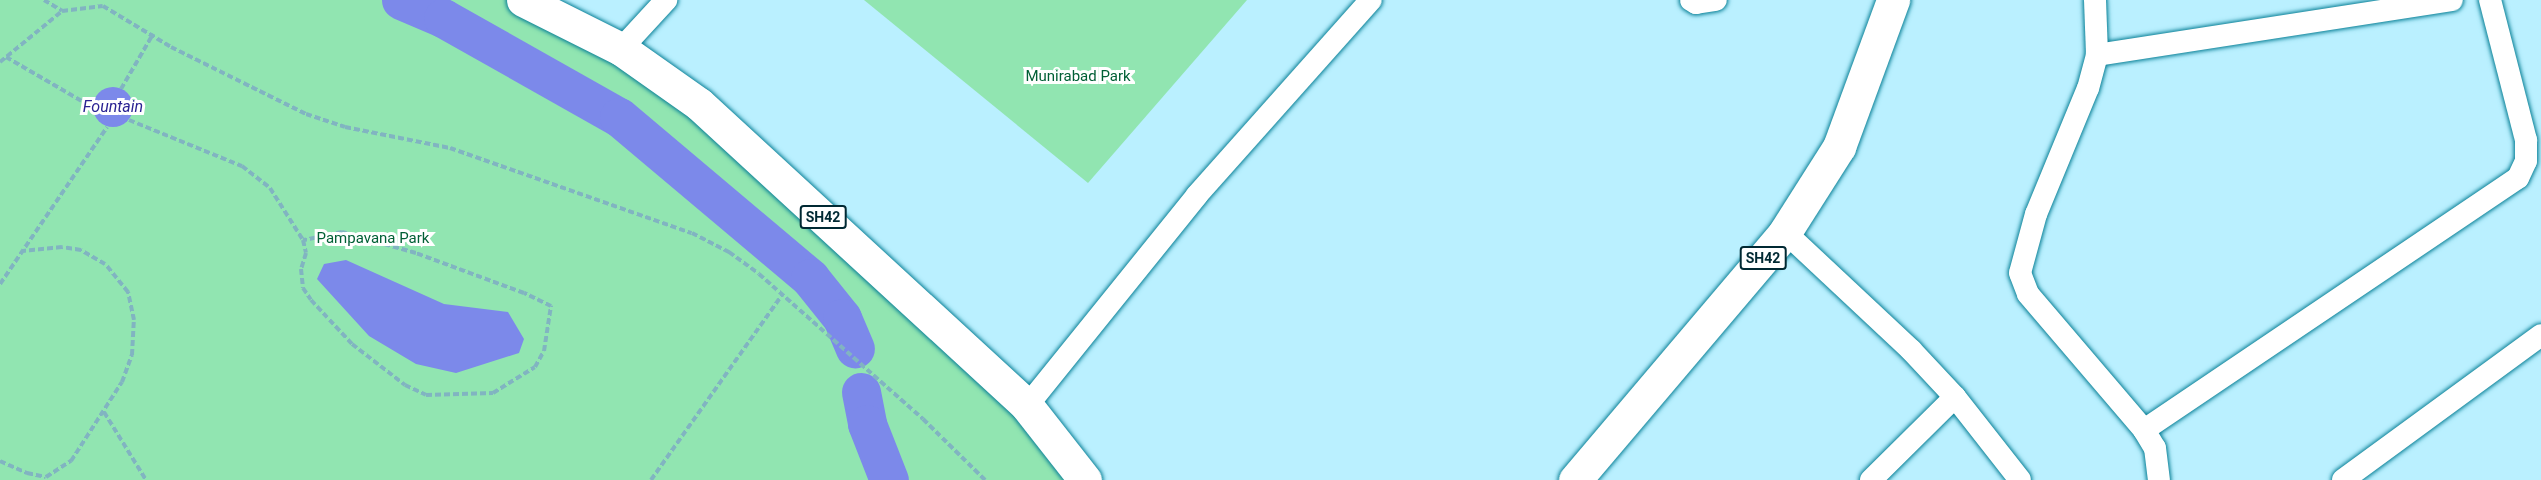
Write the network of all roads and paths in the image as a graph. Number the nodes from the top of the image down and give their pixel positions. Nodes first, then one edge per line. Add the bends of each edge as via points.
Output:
1 (44, 0) edge
2 (107, 0) edge
3 (523, 0) edge
4 (666, 0) edge
5 (1371, 0) edge
6 (1691, 0) edge
7 (1716, 0) edge
8 (1893, 0) edge
9 (2095, 0) edge
10 (2452, 0) edge
11 (2490, 0) edge
12 (103, 6) junction
13 (62, 11) junction
14 (153, 34) junction
15 (621, 49) junction
16 (2097, 55) junction
17 (6, 57) junction
18 (0, 62) edge
19 (121, 89) dead end
20 (92, 107) dead end
21 (129, 120) dead end
22 (107, 127) dead end
23 (1785, 232) junction
24 (303, 240) junction
25 (22, 250) junction
26 (0, 284) edge
27 (782, 295) junction
28 (2541, 335) edge
29 (1955, 397) junction
30 (1027, 406) junction
31 (104, 412) junction
32 (2144, 430) junction
33 (0, 461) edge
34 (146, 480) edge
35 (651, 480) edge
36 (985, 480) edge
37 (1085, 480) edge
38 (1575, 480) edge
39 (1871, 480) edge
40 (2020, 480) edge
41 (2159, 480) edge
42 (2343, 480) edge

1 - 13 path
2 - 12 path
3 - 15 main road, SH42
4 - 15 street
5 - 30 street via 1197,195
6 - 7 street
8 - 23 main road, SH42 via 1839,147
9 - 16 street
10 - 16 street via 2212,34
11 - 32 street via 2526,140 2526,161 2518,178
12 - 13 path
12 - 14 path
13 - 17 path
14 - 19 path
14 - 27 path via 306,114 345,127 450,148 692,233 729,252
15 - 30 main road, SH42 via 699,104
16 - 32 street via 2088,88 2024,248 2020,273 2028,294
17 - 18 path
17 - 20 path
21 - 24 path via 242,166 270,188
22 - 25 path
23 - 29 street via 1911,350
23 - 38 main road, SH42
24 - 24 path via 303,288 311,300 372,362 426,395 493,393 535,367 544,351 551,306 524,293 416,253 342,232
25 - 26 path
25 - 31 path via 81,250 105,264 128,292 134,320 132,355
27 - 35 path
27 - 36 path via 923,418
28 - 42 street
29 - 39 street
29 - 40 street
30 - 37 main road, SH42
31 - 33 path via 71,461 46,477
31 - 34 path
32 - 41 street via 2155,448

